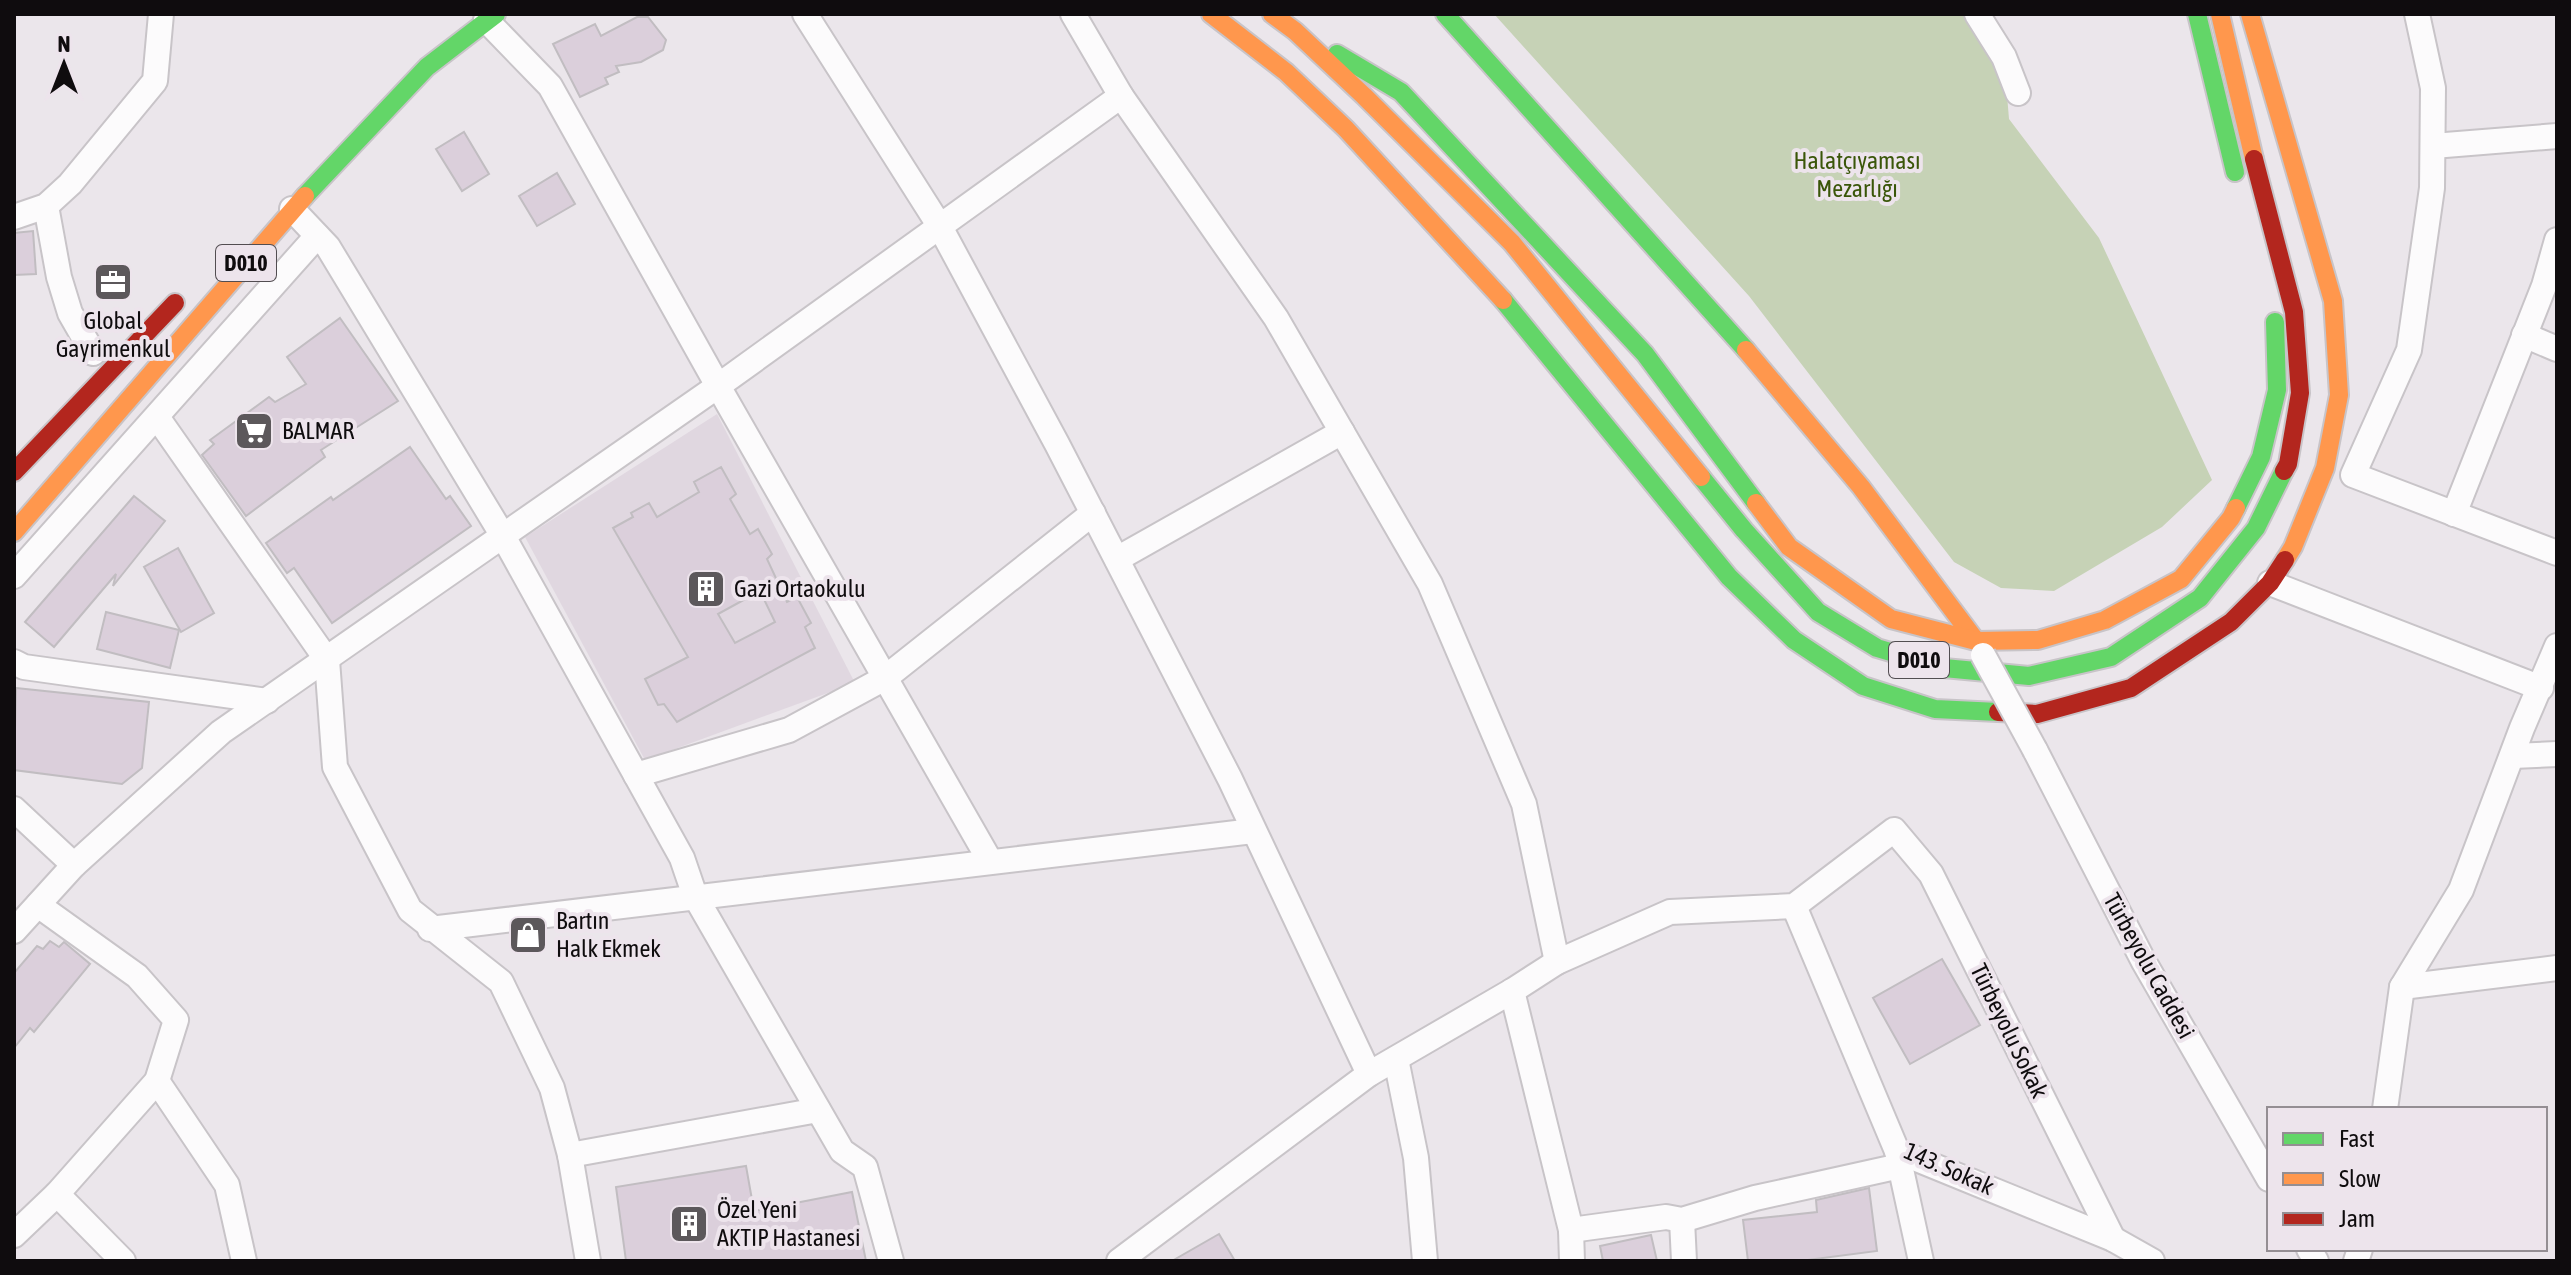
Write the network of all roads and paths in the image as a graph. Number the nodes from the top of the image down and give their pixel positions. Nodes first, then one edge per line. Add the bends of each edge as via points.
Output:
1 (161, 14) edge
2 (805, 14) edge
3 (1073, 14) edge
4 (1211, 14) edge
5 (1445, 14) edge
6 (1977, 14) edge
7 (2197, 14) edge
8 (2220, 14) edge
9 (2250, 14) edge
10 (2417, 14) edge
11 (491, 17) edge
12 (1279, 20) edge
13 (2018, 93) dead end
14 (1121, 96) junction
15 (2557, 136) edge
16 (2433, 146) junction
17 (2240, 190) dead end
18 (46, 206) junction
19 (292, 209) junction
20 (14, 217) edge
21 (939, 225) junction
22 (317, 236) junction
23 (2557, 240) edge
24 (185, 292) dead end
25 (2271, 303) dead end
26 (2524, 335) junction
27 (2557, 349) edge
28 (93, 353) dead end
29 (718, 386) junction
30 (157, 417) junction
31 (1342, 432) junction
32 (14, 472) edge
33 (1093, 513) junction
34 (2454, 514) junction
35 (14, 532) edge
36 (503, 536) junction
37 (2557, 553) edge
38 (1117, 559) junction
39 (14, 576) edge
40 (2270, 583) junction
41 (2557, 646) edge
42 (1980, 648) junction
43 (327, 660) junction
44 (14, 662) edge
45 (885, 678) junction
46 (2541, 688) junction
47 (267, 701) junction
48 (2557, 754) edge
49 (2513, 756) junction
50 (636, 775) junction
51 (14, 809) edge
52 (1253, 831) junction
53 (990, 861) junction
54 (74, 865) junction
55 (695, 896) junction
56 (38, 905) junction
57 (1794, 906) junction
58 (430, 929) junction
59 (14, 931) edge
60 (1557, 962) junction
61 (2557, 968) edge
62 (2402, 987) junction
63 (1512, 991) junction
64 (1396, 1059) junction
65 (1369, 1074) junction
66 (157, 1081) junction
67 (2385, 1107) edge
68 (818, 1110) junction
69 (570, 1155) junction
70 (1899, 1158) junction
71 (2267, 1176) edge
72 (57, 1194) junction
73 (1682, 1220) junction
74 (1571, 1230) junction
75 (14, 1235) edge
76 (2113, 1239) junction
77 (123, 1261) edge
78 (244, 1261) edge
79 (588, 1261) edge
80 (891, 1261) edge
81 (1119, 1261) edge
82 (1425, 1261) edge
83 (1572, 1261) edge
84 (1684, 1261) edge
85 (1921, 1261) edge
86 (2152, 1261) edge

1 - 18 street via 155,81
2 - 21 street
3 - 14 street
4 - 40 main road, D010 via 1286,72 1346,129 1519,318 1729,577 1794,640 1863,686 1935,709 2037,714 2131,688 2231,622
5 - 42 main road via 1723,322 1861,487
6 - 13 street via 2004,57
7 - 17 main road
8 - 12 main road, D010 via 2294,312 2300,393 2288,464 2256,528 2200,598 2111,657 2029,676 1944,668 1877,648 1818,612 1744,530 1512,243
9 - 40 main road, D010 via 2333,301 2339,395 2325,468 2293,547
10 - 16 street via 2433,88
11 - 19 main road, D010 via 427,67
11 - 29 street via 550,86
12 - 42 main road via 1401,92 1645,354 1789,547 1891,619
14 - 21 street
14 - 31 street via 1276,318
15 - 16 street
16 - 34 street via 2409,350 2353,475
18 - 20 street
18 - 28 street via 70,313
19 - 22 street
19 - 35 main road, D010
21 - 29 street
21 - 33 street
22 - 30 street
22 - 36 street
23 - 26 street
24 - 32 main road, D010
25 - 42 main road via 2277,390 2261,457 2231,518 2181,579 2105,620 2038,640
26 - 27 street
26 - 34 street
29 - 36 street
29 - 45 street
30 - 39 street
30 - 43 street
31 - 38 street
31 - 60 street via 1430,584 1524,804
33 - 38 street
33 - 45 street
34 - 37 street
36 - 43 street
36 - 50 street
38 - 52 street
40 - 46 street
41 - 46 street
42 - 71 street, Türbeyolu Caddesi, bridge via 2144,962
43 - 47 street
43 - 58 street via 335,767 410,910
44 - 47 street
45 - 50 street via 789,730
45 - 53 street
46 - 49 street
47 - 54 street via 221,732
48 - 49 street
49 - 62 street via 2461,890
50 - 55 street via 682,858
51 - 54 street
52 - 53 street
52 - 65 street
53 - 55 street
54 - 56 street
55 - 58 street
55 - 68 street
56 - 59 street
56 - 66 street via 137,976 176,1020
57 - 60 street via 1670,912
57 - 70 street, 143. Sokak
57 - 76 street, Türbeyolu Sokak via 1894,830 1931,874
58 - 69 street via 501,982 552,1088
60 - 63 street
61 - 62 street
62 - 67 street
63 - 64 street
63 - 74 street
64 - 65 street
64 - 82 street via 1416,1158
65 - 81 street
66 - 72 street
66 - 78 street via 227,1185
68 - 69 street
68 - 80 street via 842,1151 865,1167
69 - 79 street
70 - 73 street
70 - 76 street, 143. Sokak
70 - 85 street
72 - 75 street
72 - 77 street
73 - 74 street via 1666,1217
73 - 84 street
74 - 83 street
76 - 86 street, 143. Sokak

